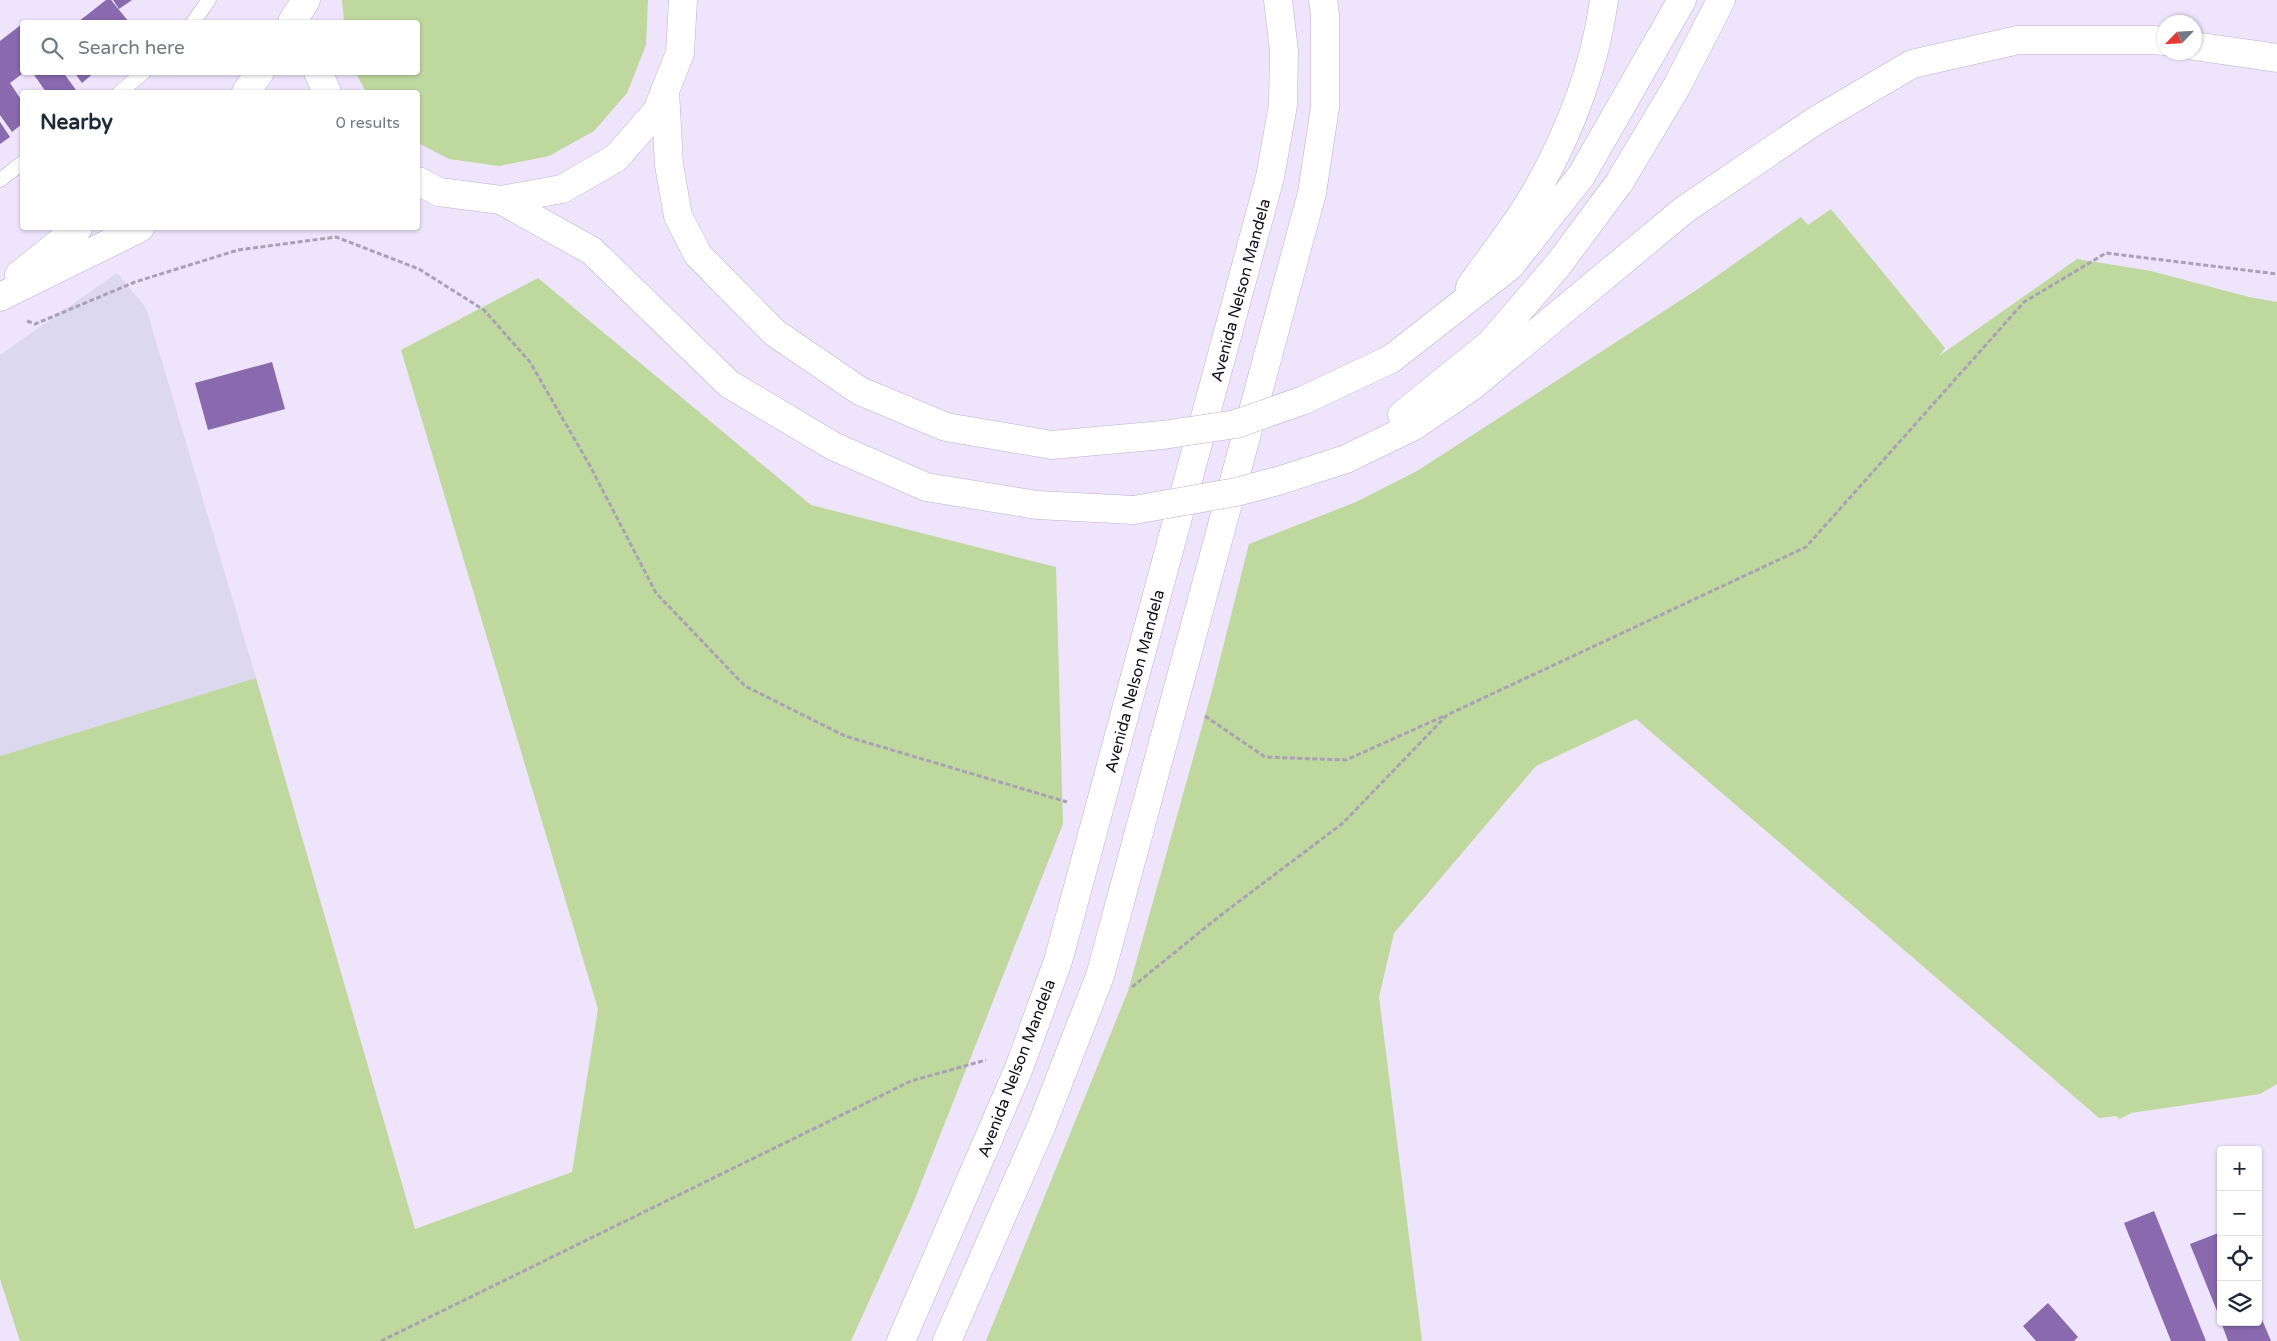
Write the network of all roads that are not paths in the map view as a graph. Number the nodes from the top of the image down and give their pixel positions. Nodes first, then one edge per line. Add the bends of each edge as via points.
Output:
1 (209, 0) edge
2 (306, 0) edge
3 (683, 0) edge
4 (1278, 0) edge
5 (1323, 0) edge
6 (1604, 0) edge
7 (1682, 0) edge
8 (1720, 0) edge
9 (194, 20) edge
10 (293, 20) edge
11 (309, 20) edge
12 (2157, 40) edge
13 (2202, 47) edge
14 (2277, 58) edge
15 (140, 75) edge
16 (258, 75) edge
17 (320, 75) edge
18 (122, 90) edge
19 (247, 90) edge
20 (327, 90) edge
21 (665, 90) junction
22 (20, 165) edge
23 (0, 180) edge
24 (425, 187) edge
25 (501, 200) junction
26 (75, 230) edge
27 (136, 230) edge
28 (0, 290) edge
29 (0, 297) edge
30 (1455, 309) junction
31 (1346, 460) junction
32 (901, 1341) edge
33 (947, 1341) edge

1 - 9 lane
2 - 10 main road
2 - 11 main road
3 - 21 main road via 680,53
4 - 32 main road, Avenida Nelson Mandela via 1284,51 1283,105 1270,177 1058,960 1019,1068
5 - 33 main road via 1325,107 1312,193 1100,976 1041,1126
6 - 30 main road via 1601,24 1576,109 1565,134 1537,191
7 - 30 main road via 1581,176 1510,266
8 - 31 main road via 1676,86 1619,183 1558,265 1490,344
12 - 31 main road via 2018,40 1912,64 1814,121 1684,210 1471,387 1414,426
13 - 14 main road
15 - 18 lane
16 - 19 main road
17 - 20 main road
21 - 25 main road via 657,110 616,158 562,189
21 - 30 main road, bridge via 669,165 678,216 698,255 774,333 860,391 946,426 1052,445 1163,435 1236,424 1304,400 1391,359
22 - 23 lane
24 - 25 main road
25 - 31 main road, bridge via 592,251 729,384 833,446 926,487 1037,505 1134,510 1236,492
26 - 28 main road
27 - 29 main road

